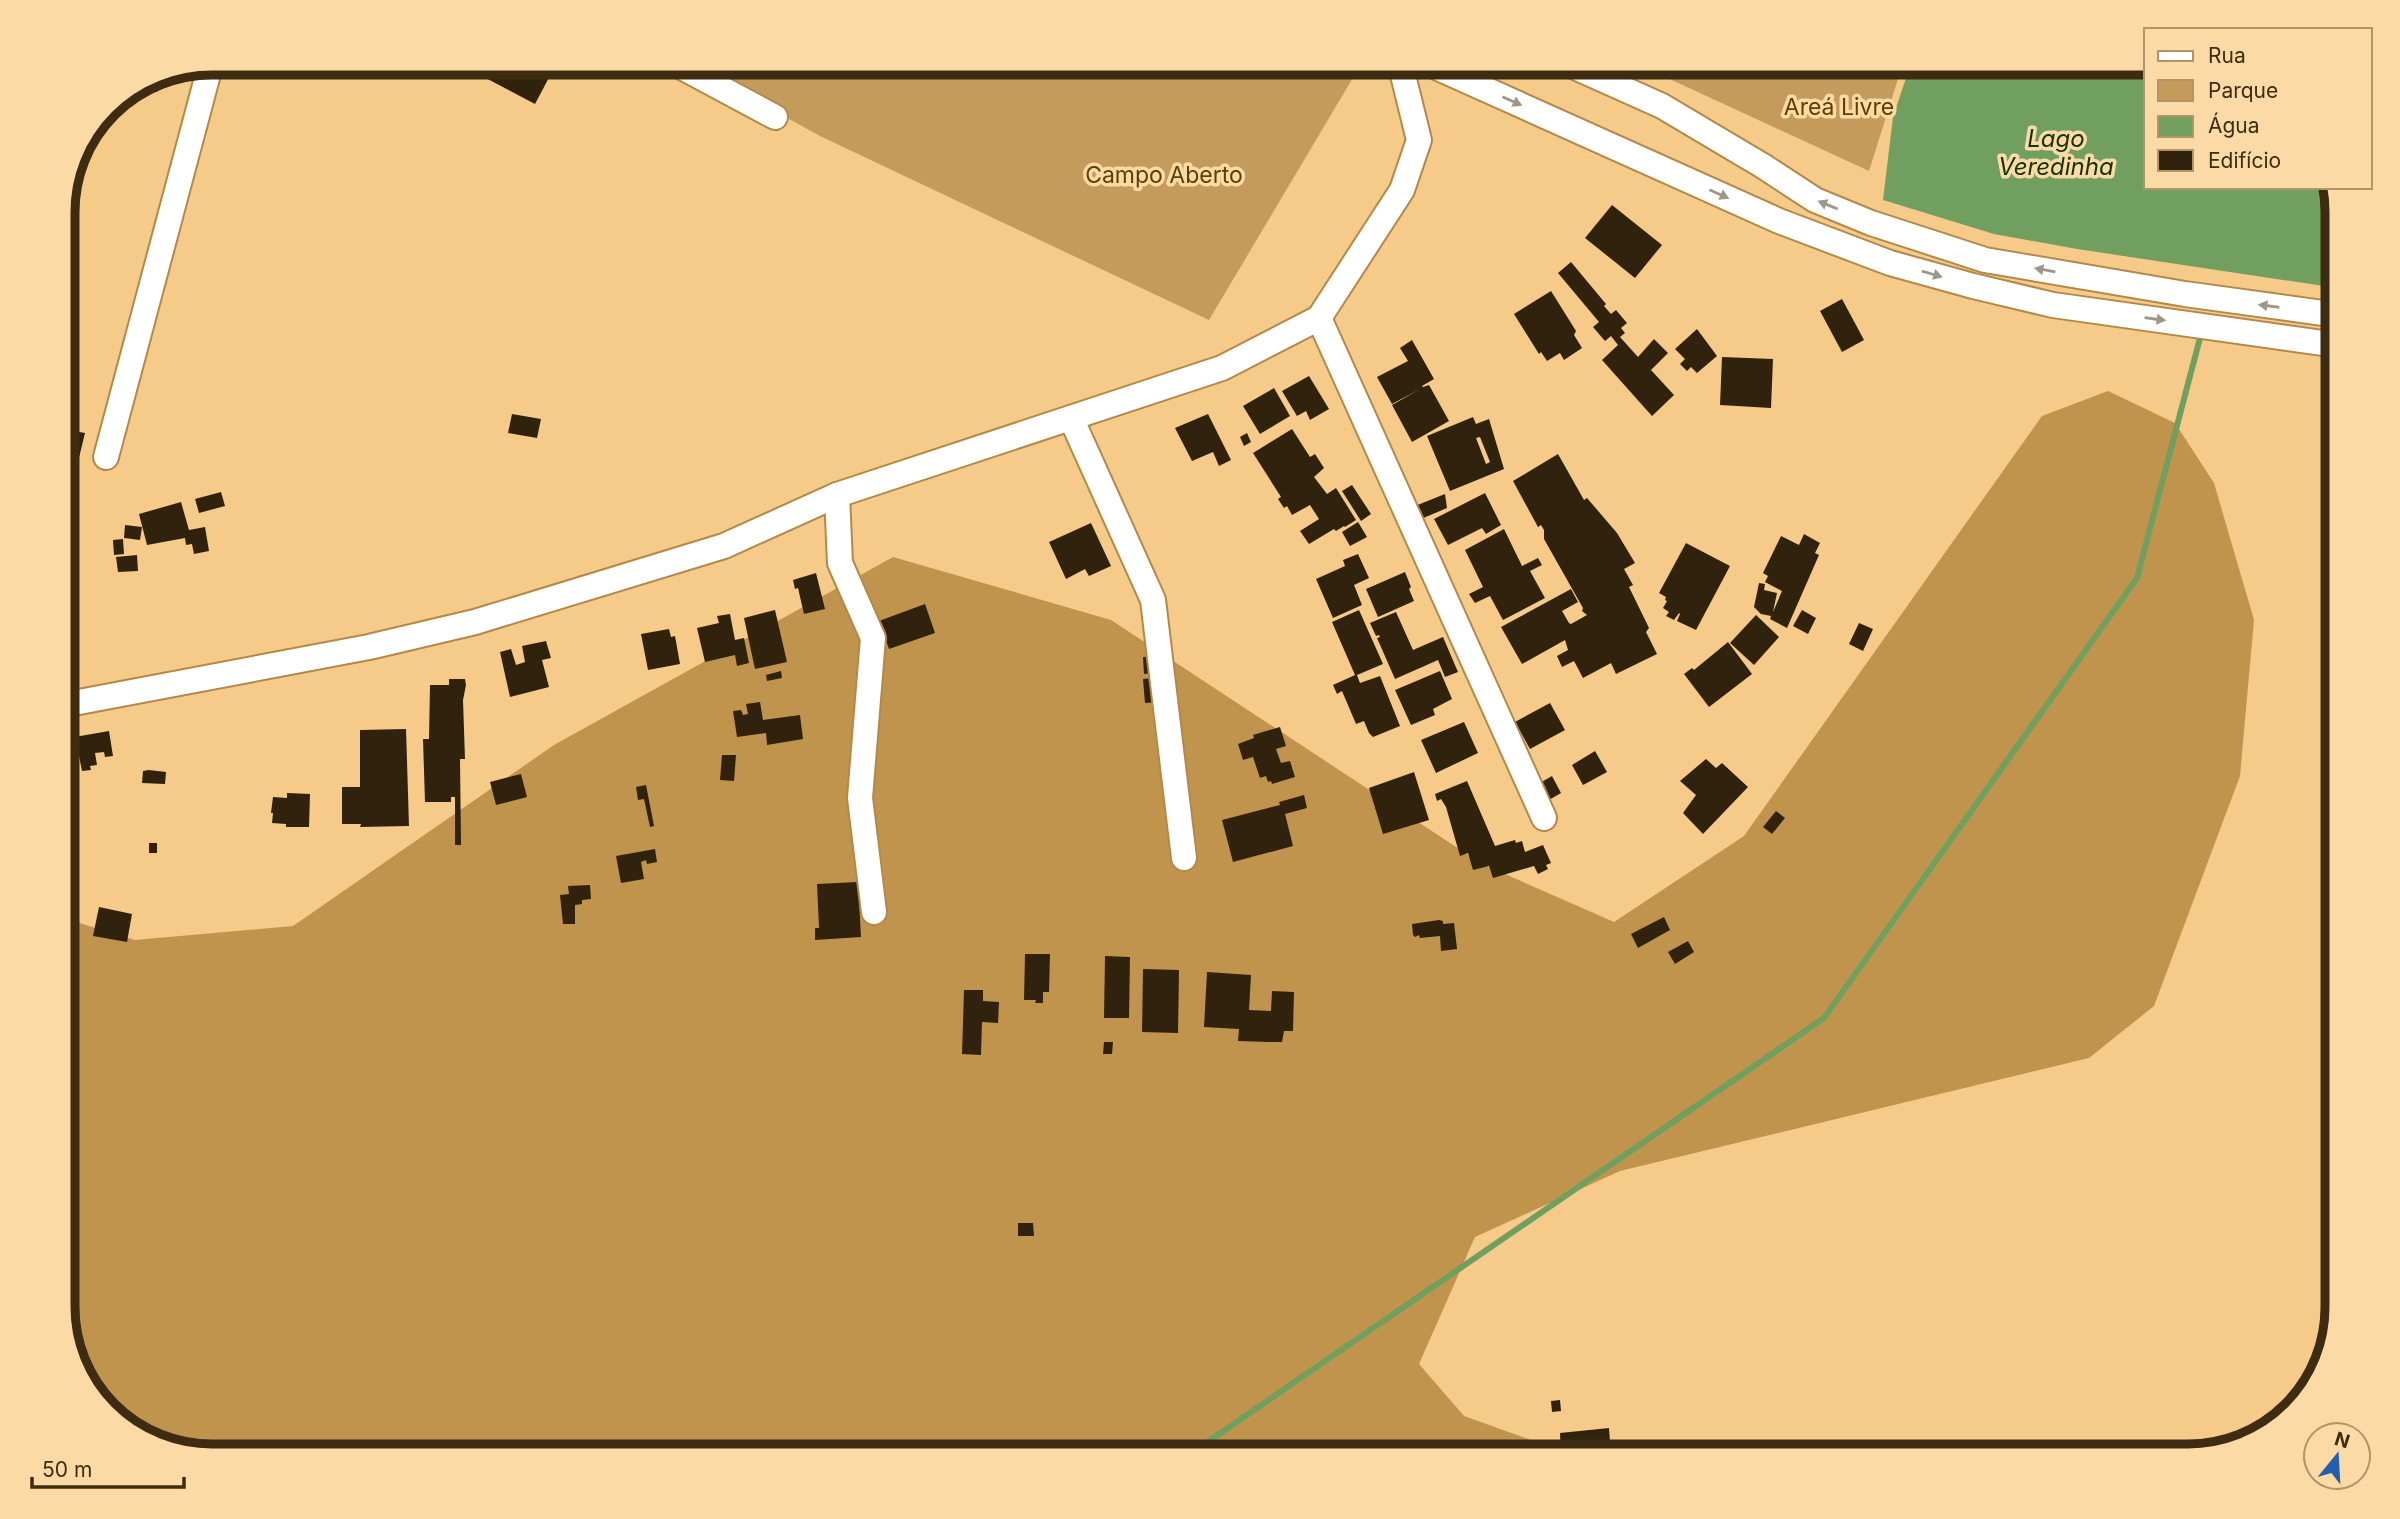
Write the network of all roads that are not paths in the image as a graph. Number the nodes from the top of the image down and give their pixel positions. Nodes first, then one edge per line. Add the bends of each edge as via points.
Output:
1 (1403, 75) edge
2 (1455, 75) edge
3 (1593, 75) edge
4 (208, 76) edge
5 (698, 76) edge
6 (775, 117) dead end
7 (2325, 313) edge
8 (1319, 318) junction
9 (2325, 343) edge
10 (1071, 418) junction
11 (106, 457) dead end
12 (837, 495) junction
13 (76, 703) edge
14 (1544, 818) dead end
15 (1184, 858) dead end
16 (874, 912) dead end

1 - 8 street via 1419,140 1402,190
2 -> 9 street via 1779,221 1891,263 2053,305
7 -> 3 street via 1984,260 1815,200 1662,106
4 - 11 street
5 - 6 street
8 - 10 street via 1222,368
8 - 14 street
10 - 12 street
10 - 15 street via 1153,600
12 - 13 street via 724,546 475,622 369,647
12 - 16 street via 840,563 873,638 860,798

